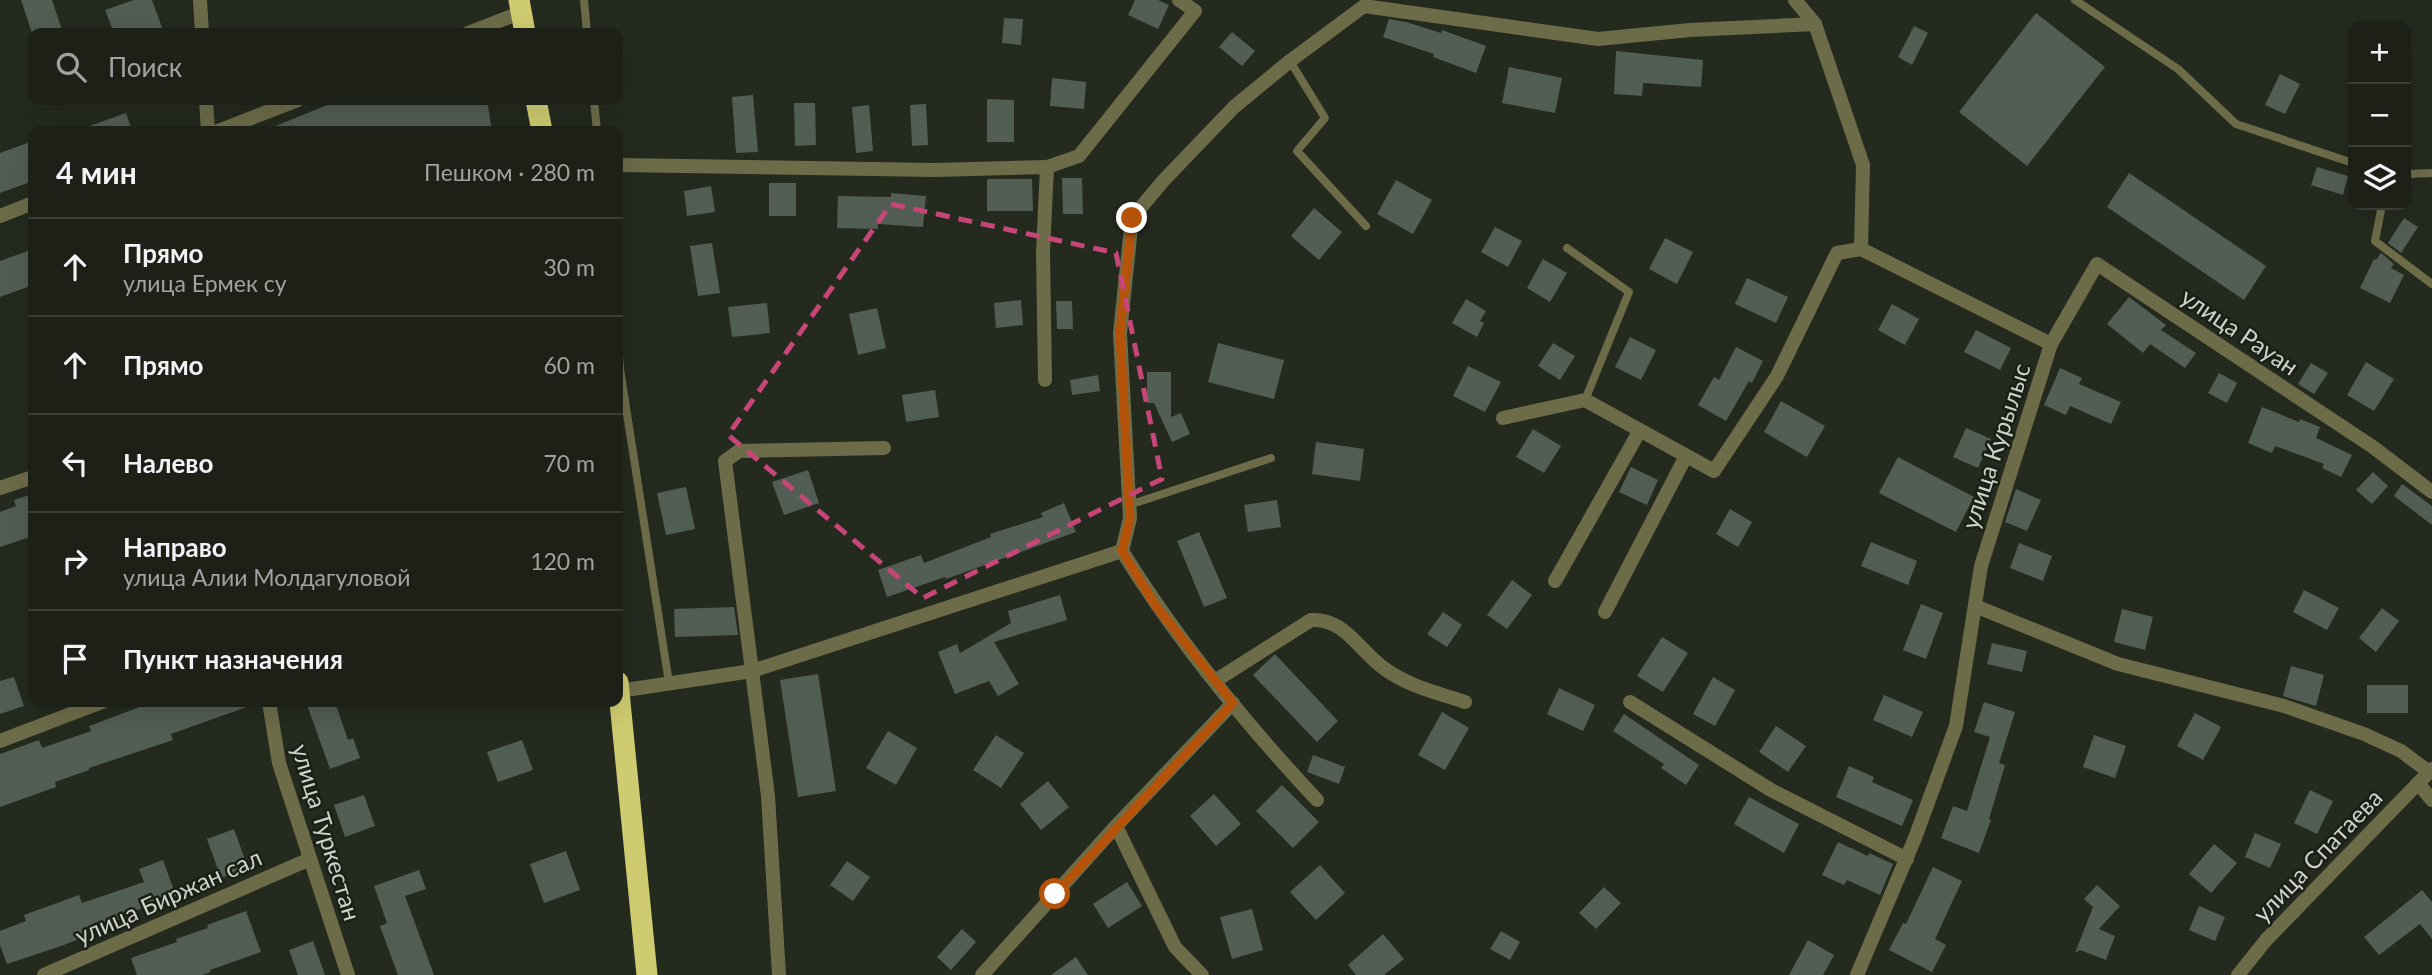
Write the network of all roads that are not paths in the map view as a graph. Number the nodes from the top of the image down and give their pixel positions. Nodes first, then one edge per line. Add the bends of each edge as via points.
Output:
1 (200, 0) edge
2 (584, 0) edge
3 (1179, 0) edge
4 (1795, 0) edge
5 (2075, 0) edge
6 (522, 15) edge
7 (1815, 24) junction
8 (202, 28) edge
9 (483, 28) edge
10 (587, 28) edge
11 (1290, 61) junction
12 (206, 105) edge
13 (285, 105) edge
14 (537, 105) edge
15 (594, 105) edge
16 (208, 126) edge
17 (231, 126) edge
18 (541, 126) edge
19 (597, 126) edge
20 (2348, 161) edge
21 (623, 165) edge
22 (1046, 167) junction
23 (2432, 173) edge
24 (2411, 174) edge
25 (28, 205) edge
26 (2381, 210) edge
27 (0, 216) edge
28 (1366, 226) dead end
29 (1567, 248) dead end
30 (1861, 249) junction
31 (2432, 284) edge
32 (2051, 344) junction
33 (1045, 380) dead end
34 (623, 388) edge
35 (1585, 400) junction
36 (1503, 418) dead end
37 (1639, 432) junction
38 (884, 448) dead end
39 (1686, 456) junction
40 (1271, 458) dead end
41 (28, 479) edge
42 (0, 488) edge
43 (2432, 492) edge
44 (1129, 505) junction
45 (1122, 551) junction
46 (1555, 581) dead end
47 (1975, 606) junction
48 (1605, 612) dead end
49 (752, 671) junction
50 (1215, 681) junction
51 (669, 683) junction
52 (623, 690) edge
53 (1465, 702) dead end
54 (1630, 702) dead end
55 (1233, 703) junction
56 (89, 707) edge
57 (270, 707) edge
58 (620, 707) edge
59 (0, 741) edge
60 (2426, 775) edge
61 (1317, 800) dead end
62 (2432, 800) edge
63 (1116, 826) junction
64 (310, 859) junction
65 (1906, 859) junction
66 (44, 975) edge
67 (348, 975) edge
68 (647, 975) edge
69 (779, 975) edge
70 (982, 975) edge
71 (1202, 975) edge
72 (1857, 975) edge
73 (2238, 975) edge

1 - 8 street
2 - 10 lane
3 - 22 street via 1195,11 1079,156
4 - 7 street
5 - 20 lane via 2178,69 2236,124
6 - 9 street
7 - 11 street via 1598,39 1364,6
7 - 30 street via 1863,165
11 - 28 lane via 1325,118 1297,150
11 - 44 street via 1234,107 1132,218 1120,333
12 - 16 street
13 - 17 street
14 - 18 highway
15 - 19 lane
21 - 22 street via 935,170
22 - 33 street
23 - 24 lane
25 - 27 street
26 - 31 lane via 2375,241
29 - 35 lane via 1629,292
30 - 32 street, улица Курылыс
30 - 39 street via 1837,253 1777,376 1714,471
32 - 43 street, улица Рауан via 2097,264 2362,439
32 - 47 street, улица Курылыс via 1981,566
34 - 51 lane
35 - 36 street
35 - 37 street
37 - 39 street
37 - 46 street
38 - 49 street via 739,451 725,461
39 - 48 street
40 - 44 lane
41 - 42 street
44 - 45 street
45 - 49 street
45 - 50 street via 1156,606
47 - 60 street via 2118,664 2284,706 2364,734 2401,751
47 - 65 street, улица Курылыс via 1956,726
49 - 51 street
49 - 69 street via 768,796
50 - 53 street via 1311,620 1325,619 1385,670 1413,685
50 - 55 street
51 - 52 street
54 - 65 street via 1771,790
55 - 61 street
55 - 63 street
56 - 59 street
57 - 64 street, улица Туркестан via 279,763
58 - 68 highway
60 - 62 street
60 - 73 street, улица Спатаева via 2266,940
63 - 70 street
63 - 71 street via 1174,947
64 - 66 street, улица Биржан сал
64 - 67 street, улица Туркестан
65 - 72 street, улица Курылыс

